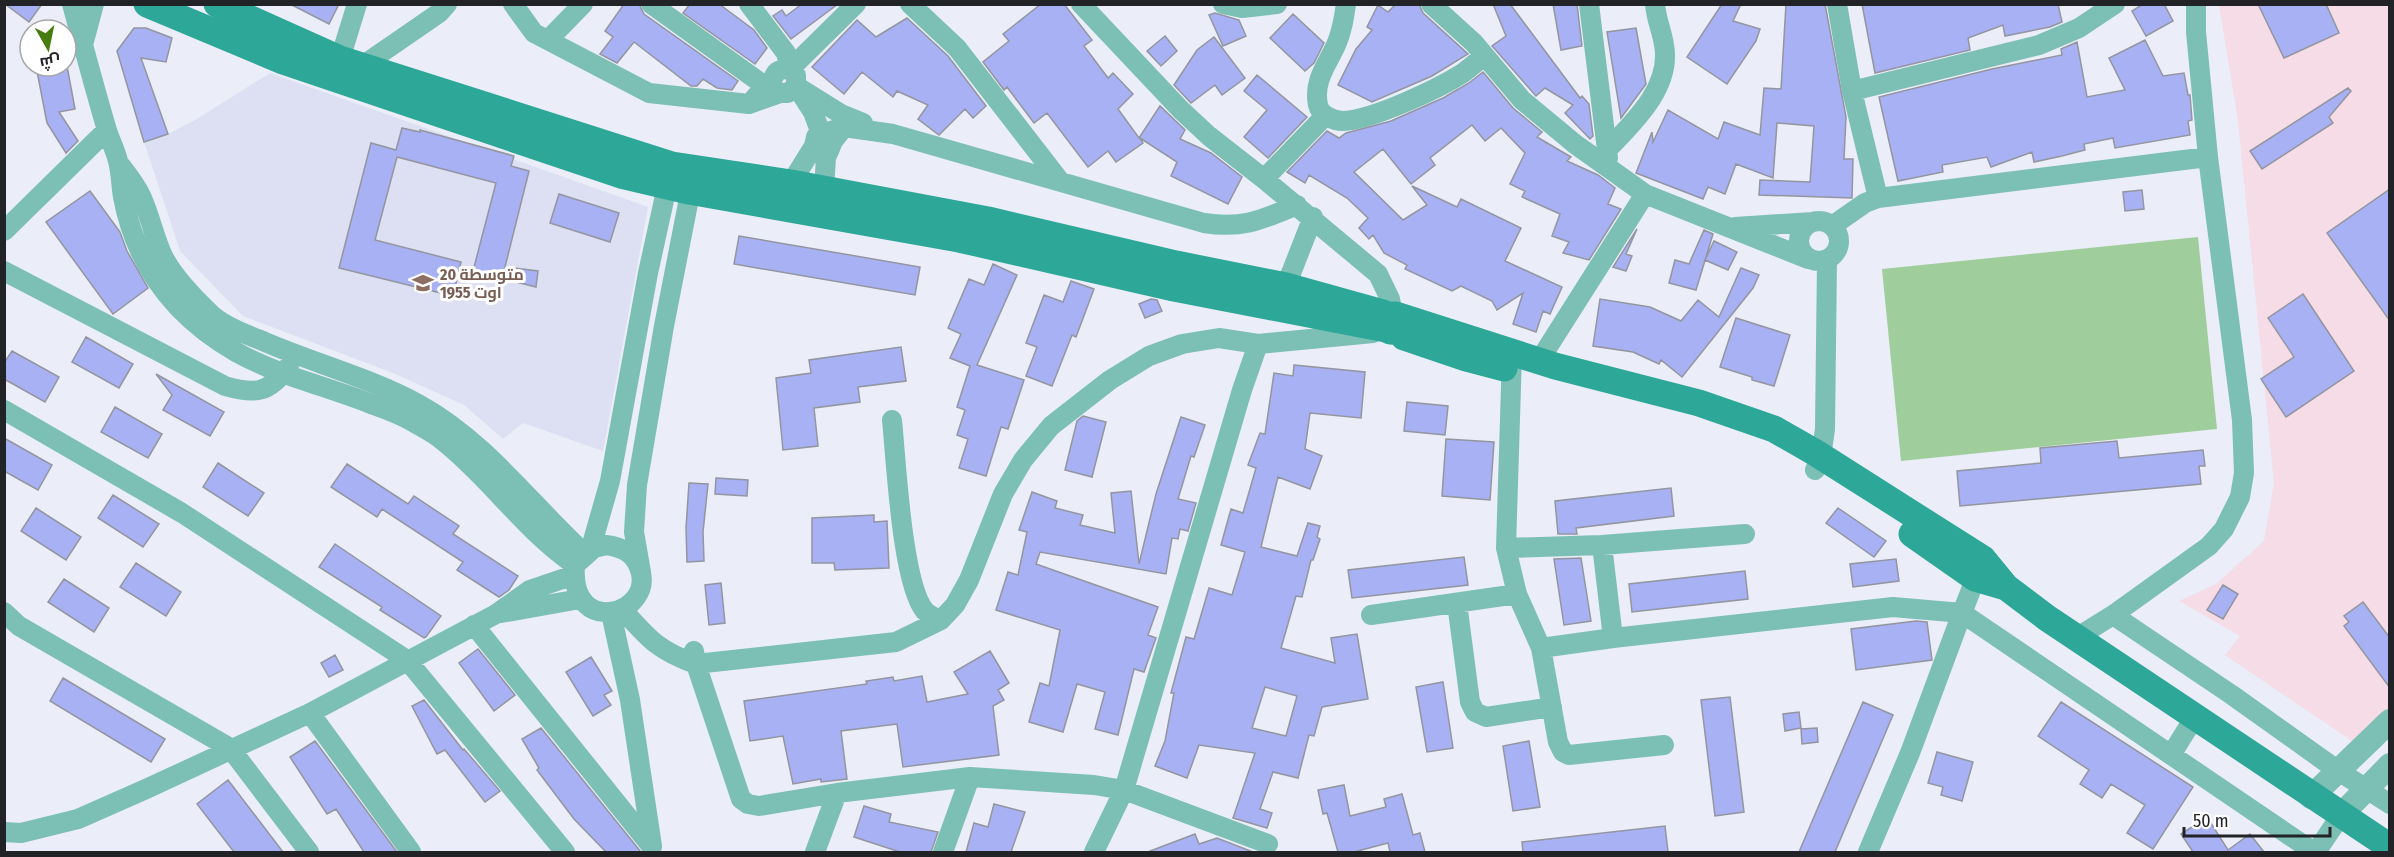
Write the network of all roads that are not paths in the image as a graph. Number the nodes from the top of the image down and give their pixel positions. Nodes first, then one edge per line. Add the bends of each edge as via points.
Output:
1 (72, 4) edge
2 (94, 4) edge
3 (147, 4) edge
4 (217, 4) edge
5 (357, 4) edge
6 (447, 4) edge
7 (513, 4) edge
8 (583, 4) edge
9 (651, 4) edge
10 (749, 4) edge
11 (856, 4) edge
12 (910, 4) edge
13 (1081, 4) edge
14 (1223, 4) edge
15 (1277, 4) edge
16 (1346, 4) edge
17 (1431, 4) edge
18 (1590, 4) edge
19 (1655, 4) edge
20 (1837, 4) edge
21 (2115, 4) edge
22 (2196, 4) edge
23 (548, 40) junction
24 (83, 45) junction
25 (1485, 56) junction
26 (351, 62) junction
27 (780, 83) junction
28 (1852, 91) junction
29 (1325, 116) junction
30 (107, 129) junction
31 (893, 134) junction
32 (827, 139) junction
33 (2208, 157) junction
34 (1609, 160) junction
35 (118, 161) junction
36 (681, 177) junction
37 (1264, 179) junction
38 (1060, 181) junction
39 (791, 183) junction
40 (824, 190) junction
41 (1645, 194) junction
42 (1878, 198) junction
43 (1297, 205) junction
44 (1312, 217) junction
45 (1813, 222) junction
46 (1832, 226) junction
47 (1730, 227) junction
48 (4, 231) edge
49 (1818, 259) junction
50 (4, 271) edge
51 (1286, 286) junction
52 (1390, 323) junction
53 (1258, 344) junction
54 (298, 355) junction
55 (1511, 361) junction
56 (1539, 361) junction
57 (283, 374) junction
58 (4, 410) edge
59 (892, 420) dead end
60 (1818, 463) junction
61 (1745, 534) dead end
62 (1602, 545) junction
63 (1506, 548) junction
64 (581, 561) junction
65 (1979, 568) junction
66 (641, 572) junction
67 (1516, 594) junction
68 (580, 598) junction
69 (1457, 603) junction
70 (617, 611) junction
71 (4, 612) edge
72 (1962, 613) junction
73 (496, 614) junction
74 (1371, 615) dead end
75 (2113, 615) junction
76 (941, 621) junction
77 (474, 625) junction
78 (1613, 638) junction
79 (2076, 638) junction
80 (1541, 648) junction
81 (695, 657) junction
82 (407, 660) junction
83 (1552, 707) junction
84 (310, 712) junction
85 (2194, 718) junction
86 (2390, 721) edge
87 (1664, 745) dead end
88 (230, 748) junction
89 (2172, 755) junction
90 (2390, 765) edge
91 (2337, 770) junction
92 (970, 777) junction
93 (2366, 788) junction
94 (1124, 790) junction
95 (837, 793) junction
96 (2311, 797) junction
97 (2390, 804) edge
98 (2342, 815) junction
99 (4, 832) edge
100 (1268, 844) dead end
101 (2390, 847) edge
102 (653, 850) edge
103 (309, 852) edge
104 (411, 852) edge
105 (565, 852) edge
106 (815, 852) edge
107 (943, 852) edge
108 (1094, 852) edge
109 (1868, 852) edge
110 (2315, 852) edge

1 - 24 street
2 - 24 street
3 - 36 main road via 283,61 621,175
4 - 26 main road
5 - 26 street
6 - 26 street
7 - 23 street via 534,33
8 - 23 street
9 - 27 street
10 - 27 street via 786,53
11 - 27 street
12 - 38 street via 957,48
13 - 37 street via 1181,110
14 - 15 street via 1242,8
16 - 29 street via 1336,45 1319,76 1318,108
17 - 25 street
18 - 34 street
19 - 34 street via 1665,46 1665,66 1657,88
20 - 28 street
21 - 28 street via 2079,28 2039,45
22 - 33 street
23 - 27 street via 649,93 749,104
24 - 30 street
25 - 29 street via 1462,73 1404,102 1354,120 1340,122
25 - 34 street via 1522,100
26 - 36 main road
27 - 31 street via 841,114
27 - 32 street via 813,112
28 - 42 street
29 - 37 street
30 - 35 street
30 - 48 street
31 - 32 street
31 - 38 street
32 - 39 street
32 - 40 street
33 - 42 street
33 - 75 street via 2242,420 2244,473 2240,497 2224,529 2209,546
34 - 41 street
35 - 54 street via 140,195 163,256 185,288 214,317
35 - 57 street via 133,236 152,274 175,306 237,352
36 - 39 main road
36 - 52 main road via 1174,288
36 - 64 street via 610,481
36 - 66 street via 637,485 634,532
37 - 43 street
38 - 43 street via 1204,224 1227,227 1255,223
39 - 40 main road
40 - 51 main road via 988,220
41 - 47 street
41 - 56 street
42 - 46 street
43 - 44 street
44 - 51 street
44 - 52 street via 1378,274 1390,299
45 - 46 street
45 - 47 street
45 - 49 street via 1799,235 1799,249
46 - 49 street via 1837,231 1837,251
47 - 49 street
49 - 60 street via 1824,429
50 - 57 street via 225,386 247,393 262,391
51 - 52 main road
52 - 53 street
52 - 55 main road
53 - 76 street via 1219,338 1182,344 1149,356 1110,380 1051,426 1023,460 1003,494 969,580
53 - 94 street
54 - 57 street
54 - 64 street via 375,384 444,420 474,442 550,522
55 - 56 main road
55 - 60 main road via 1594,392
55 - 63 street
56 - 60 main road via 1699,403 1774,429
57 - 64 street via 406,418 442,440 552,549
58 - 82 street via 182,513
59 - 76 street via 906,560 925,611
60 - 65 main road
61 - 62 street
62 - 63 street
62 - 78 street
63 - 67 street
64 - 66 street via 606,545 618,546 637,561
64 - 68 street via 575,587
64 - 73 street
65 - 72 street
65 - 79 main road
66 - 70 street via 638,595
67 - 69 street
67 - 80 street
68 - 70 street via 599,612
68 - 73 street
69 - 74 street
69 - 83 street via 1470,702 1475,712 1486,717
70 - 81 street via 672,656
70 - 102 street
71 - 88 street via 19,626
72 - 78 street via 1893,607
72 - 89 street
72 - 109 street
73 - 77 street
75 - 79 street
75 - 91 street
76 - 81 street via 896,642
77 - 82 street
77 - 102 street
78 - 80 street
79 - 85 main road
80 - 83 street
81 - 95 street via 741,799 759,806
82 - 84 street
82 - 105 street
83 - 87 street via 1558,742 1569,755
84 - 88 street
84 - 104 street
85 - 89 street
85 - 96 main road
86 - 91 street
88 - 99 street via 78,819 21,833
88 - 103 street
89 - 110 street
90 - 93 street
91 - 93 street
91 - 96 street
92 - 94 street
92 - 95 street
92 - 107 street
93 - 97 street
93 - 98 street
94 - 100 street
94 - 108 street
95 - 106 street
96 - 98 main road
98 - 101 main road
98 - 110 street

